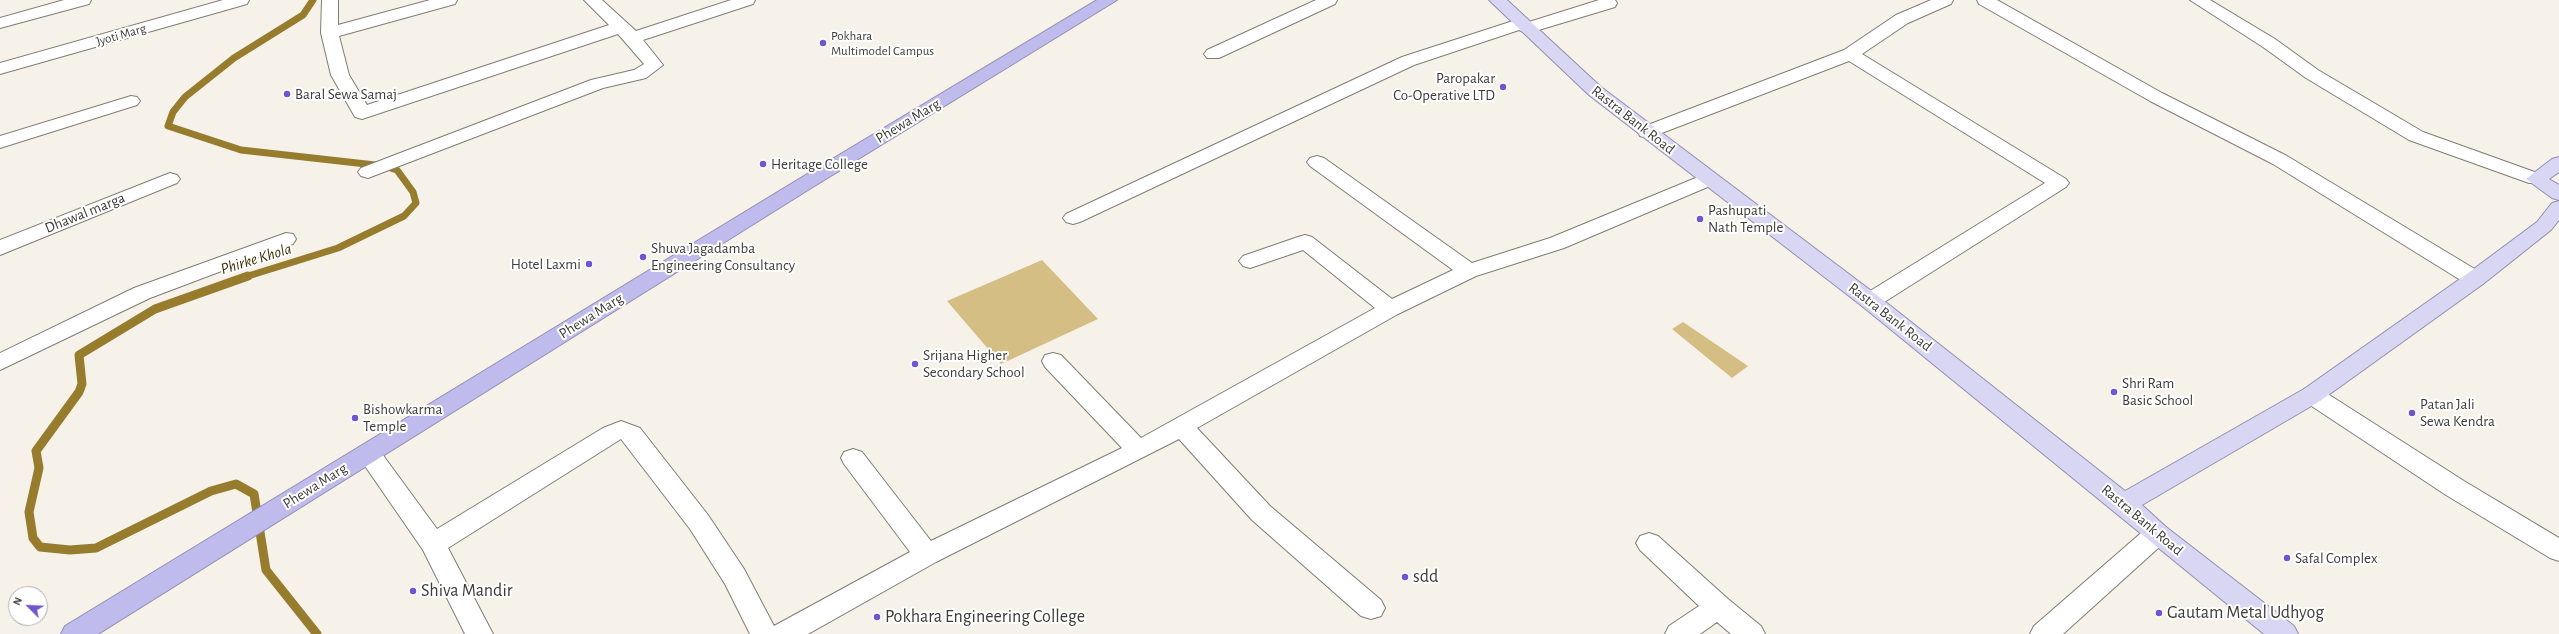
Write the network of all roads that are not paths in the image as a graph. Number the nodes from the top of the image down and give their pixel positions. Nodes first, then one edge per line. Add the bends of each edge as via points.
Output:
1 (83, 0) edge
2 (241, 0) edge
3 (330, 0) edge
4 (449, 0) edge
5 (592, 0) edge
6 (747, 0) edge
7 (1109, 0) edge
8 (1329, 0) edge
9 (1497, 0) edge
10 (1607, 0) edge
11 (1945, 0) edge
12 (1985, 0) edge
13 (2198, 0) edge
14 (0, 23) edge
15 (1524, 26) junction
16 (626, 32) junction
17 (330, 33) junction
18 (1213, 54) dead end
19 (1850, 54) junction
20 (0, 69) edge
21 (131, 101) dead end
22 (1647, 132) junction
23 (0, 142) edge
24 (1317, 162) dead end
25 (2559, 163) edge
26 (368, 172) dead end
27 (170, 179) dead end
28 (1710, 179) junction
29 (2536, 179) junction
30 (2559, 194) edge
31 (2559, 207) edge
32 (1072, 218) dead end
33 (286, 239) dead end
34 (0, 248) edge
35 (1250, 261) dead end
36 (1469, 271) junction
37 (2475, 279) junction
38 (1870, 301) junction
39 (1390, 309) junction
40 (1053, 361) dead end
41 (0, 362) edge
42 (2312, 395) junction
43 (1182, 427) junction
44 (1138, 451) junction
45 (368, 453) junction
46 (853, 458) dead end
47 (2124, 504) junction
48 (2157, 534) junction
49 (1649, 543) dead end
50 (433, 544) junction
51 (2559, 551) edge
52 (927, 556) junction
53 (1718, 607) junction
54 (1372, 608) dead end
55 (74, 634) edge
56 (479, 634) edge
57 (764, 634) edge
58 (784, 634) edge
59 (1679, 634) edge
60 (1751, 634) edge
61 (2044, 634) edge
62 (2284, 634) edge

1 - 14 street
2 - 20 street, Jyoti Marg
3 - 17 street
4 - 17 street
5 - 16 street
6 - 16 street via 647,34
7 - 45 highway, Phewa Marg
8 - 18 street
9 - 15 main road, Rastra Bank Road
10 - 15 street via 1609,3
11 - 19 street via 1902,19
12 - 37 street via 2162,100 2280,160
13 - 29 street via 2269,43 2312,74 2416,136
15 - 22 main road, Rastra Bank Road via 1595,91
15 - 32 street via 1408,61
16 - 17 street via 362,113 340,75
16 - 26 street via 654,65 640,74 597,84
19 - 22 street
19 - 38 street via 2059,183
21 - 23 street
22 - 28 main road, Rastra Bank Road
24 - 36 street
25 - 29 main road
27 - 34 street, Dhawal marga
28 - 36 street via 1557,242
28 - 38 main road, Rastra Bank Road
29 - 30 main road
31 - 37 main road via 2544,226
33 - 41 street via 142,293
35 - 39 street via 1305,242
36 - 39 street
37 - 42 main road
38 - 47 main road, Rastra Bank Road
39 - 43 street
40 - 44 street
42 - 47 main road
42 - 51 street via 2455,488
43 - 44 street
43 - 54 street via 1261,513
44 - 52 street
45 - 50 street
45 - 55 highway, Phewa Marg
46 - 52 street
47 - 48 main road, Rastra Bank Road
48 - 61 street
48 - 62 main road, Rastra Bank Road
49 - 53 street
50 - 56 street
50 - 57 street via 621,430 632,434 699,522 735,577
52 - 58 street
53 - 59 street
53 - 60 street

